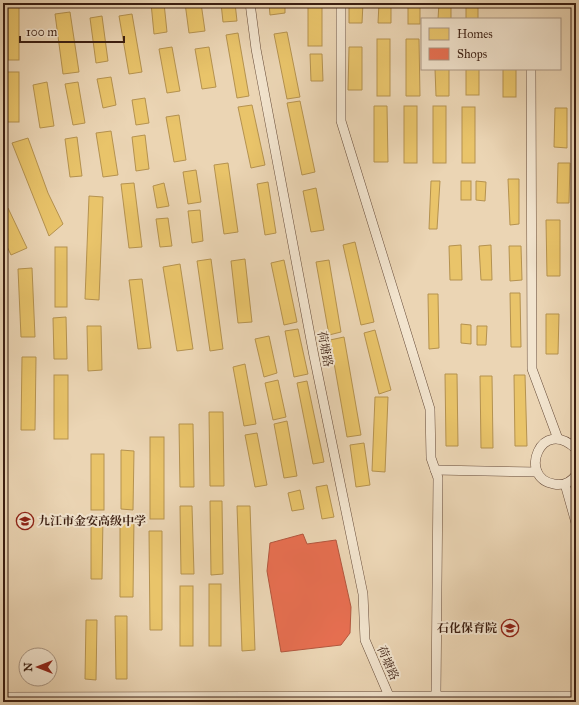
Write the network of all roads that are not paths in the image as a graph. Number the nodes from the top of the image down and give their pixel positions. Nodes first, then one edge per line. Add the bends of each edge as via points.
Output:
1 (250, 3) edge
2 (340, 3) edge
3 (531, 70) edge
4 (558, 439) junction
5 (576, 449) edge
6 (435, 470) junction
7 (537, 472) junction
8 (576, 475) edge
9 (564, 484) junction
10 (576, 524) edge
11 (436, 696) junction
12 (576, 696) edge
13 (3, 697) edge
14 (389, 699) edge

1 - 14 street, 荷塘路 via 256,49 314,356 363,594 365,640
2 - 6 street via 340,121 430,409 431,458
3 - 4 street via 532,369
4 - 5 street via 569,442
4 - 7 street via 548,441 539,448
6 - 7 street
6 - 11 street via 438,478
7 - 9 street via 545,481
8 - 9 street
9 - 10 street
11 - 12 street
11 - 14 street
13 - 14 street

